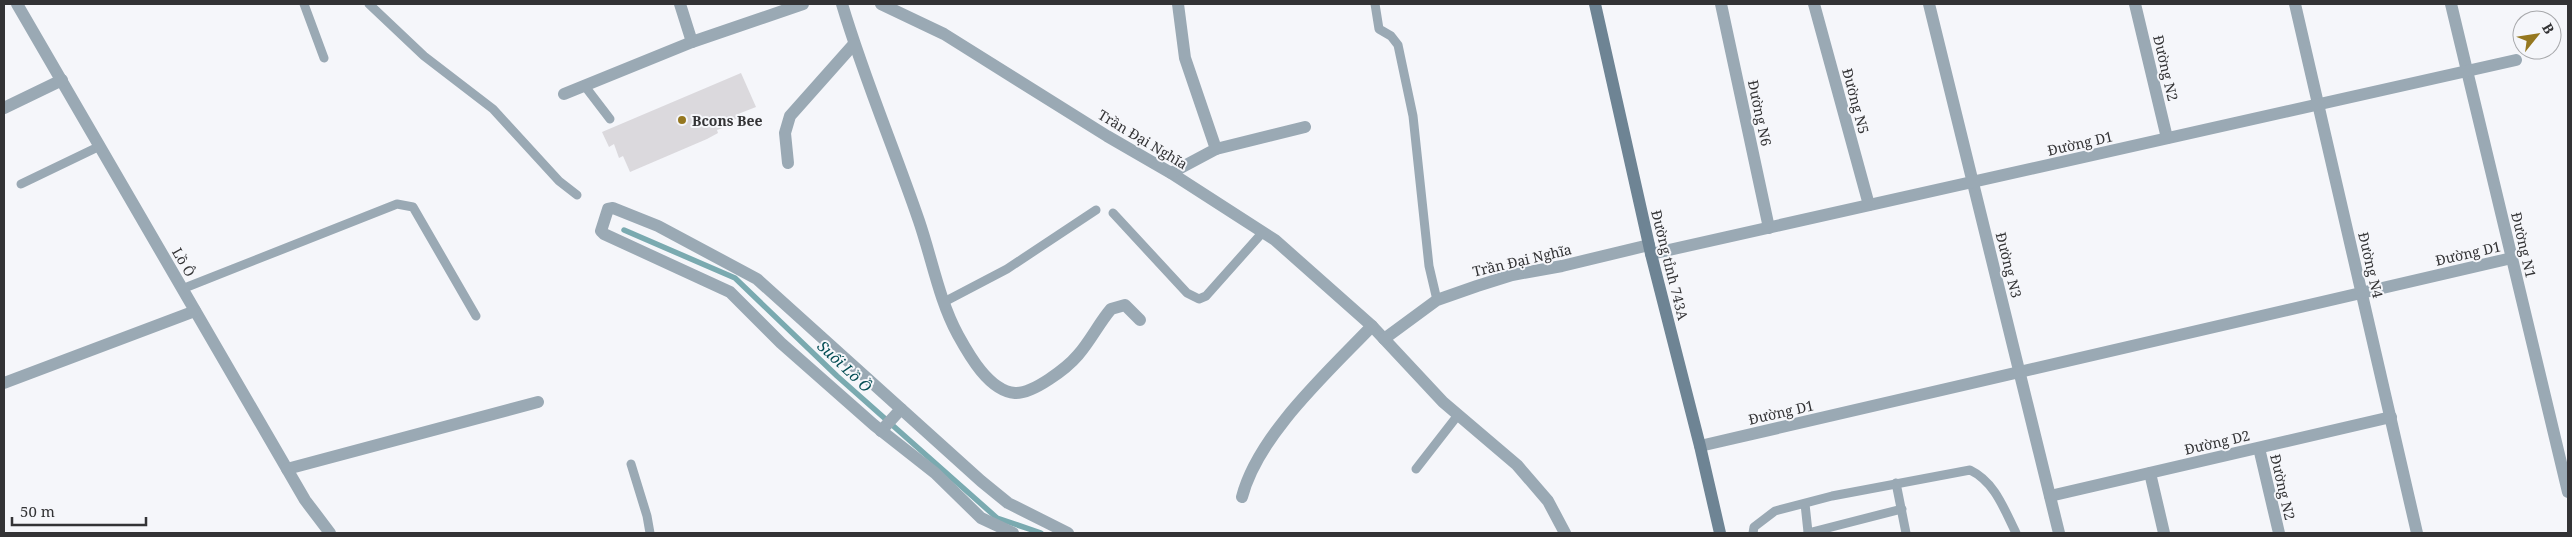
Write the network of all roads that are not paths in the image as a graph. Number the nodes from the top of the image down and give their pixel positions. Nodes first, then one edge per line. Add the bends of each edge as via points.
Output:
1 (17, 4) edge
2 (304, 4) edge
3 (369, 4) edge
4 (680, 4) edge
5 (803, 4) edge
6 (842, 4) edge
7 (881, 4) edge
8 (1178, 4) edge
9 (1375, 4) edge
10 (1595, 4) edge
11 (1721, 4) edge
12 (1814, 4) edge
13 (1929, 4) edge
14 (2135, 4) edge
15 (2295, 4) edge
16 (2451, 4) edge
17 (776, 8) edge
18 (692, 42) junction
19 (854, 44) junction
20 (324, 58) dead end
21 (2516, 60) dead end
22 (2467, 71) junction
23 (62, 80) junction
24 (584, 85) junction
25 (564, 94) dead end
26 (2318, 104) junction
27 (4, 108) edge
28 (610, 119) dead end
29 (1305, 127) dead end
30 (2167, 138) junction
31 (100, 146) junction
32 (1216, 149) junction
33 (788, 163) dead end
34 (1171, 173) junction
35 (1973, 182) junction
36 (21, 184) dead end
37 (577, 195) dead end
38 (1868, 205) junction
39 (1096, 210) dead end
40 (1113, 213) dead end
41 (1769, 228) junction
42 (1263, 232) junction
43 (1650, 249) junction
44 (2512, 258) junction
45 (182, 289) junction
46 (2362, 292) junction
47 (1437, 300) junction
48 (944, 302) junction
49 (195, 311) junction
50 (476, 316) dead end
51 (1140, 320) dead end
52 (1372, 326) junction
53 (1384, 339) junction
54 (2020, 372) junction
55 (4, 383) edge
56 (538, 402) dead end
57 (899, 412) junction
58 (1458, 415) junction
59 (2391, 417) junction
60 (884, 428) junction
61 (1700, 446) junction
62 (2259, 448) junction
63 (631, 464) dead end
64 (1416, 468) dead end
65 (287, 469) junction
66 (2150, 473) junction
67 (1896, 483) junction
68 (2568, 492) edge
69 (2050, 496) junction
70 (1242, 497) dead end
71 (1805, 504) junction
72 (1902, 509) junction
73 (1560, 532) edge
74 (1808, 532) edge
75 (330, 533) edge
76 (650, 533) edge
77 (1013, 533) edge
78 (1068, 533) edge
79 (1720, 533) edge
80 (1753, 533) edge
81 (1906, 533) edge
82 (2016, 533) edge
83 (2059, 533) edge
84 (2164, 533) edge
85 (2279, 533) edge
86 (2417, 533) edge

1 - 23 street, Lồ Ô
2 - 20 lane
3 - 37 lane via 424,56 493,109 559,181
4 - 18 street
5 - 17 street
6 - 19 street
7 - 34 street, Trần Đại Nghĩa via 944,34
8 - 32 street via 1185,58
9 - 47 lane via 1379,29 1398,45 1413,116 1429,266
10 - 43 main road, Đường tỉnh 743A
11 - 41 street, Đường N6
12 - 38 street, Đường N5
13 - 35 street, Đường N3
14 - 30 street, Đường N2
15 - 26 street, Đường N4
16 - 22 street, Đường N1
17 - 18 street
18 - 24 street
19 - 33 street via 790,116 785,133
19 - 48 street via 919,221
21 - 22 street, Đường D1
22 - 26 street, Đường D1
22 - 44 street, Đường N1
23 - 27 street
23 - 31 street, Lồ Ô
24 - 25 street
24 - 28 lane
26 - 30 street, Đường D1
26 - 46 street, Đường N4
29 - 32 street
30 - 35 street, Đường D1
31 - 36 lane
31 - 45 street, Lồ Ô
32 - 34 street
34 - 42 street, Trần Đại Nghĩa
35 - 38 street, Đường D1
35 - 54 street, Đường N3
38 - 41 street, Đường D1
39 - 48 lane via 1007,269
40 - 42 lane via 1187,293 1199,299 1206,296
41 - 43 street, Đường D1
42 - 52 street, Trần Đại Nghĩa
43 - 47 street, Trần Đại Nghĩa via 1512,275
43 - 61 main road, Đường tỉnh 743A
44 - 46 street, Đường D1
44 - 68 street, Đường N1
45 - 49 street, Lồ Ô
45 - 50 lane via 397,204 413,206
46 - 54 street, Đường D1
46 - 59 street, Đường N4
47 - 53 street, Trần Đại Nghĩa
48 - 51 street via 958,335 976,363 989,379 1015,393 1030,390 1054,376 1077,356 1111,309 1125,305
49 - 55 street
49 - 65 street, Lồ Ô
52 - 53 street, Trần Đại Nghĩa
52 - 70 street via 1271,439 1256,461
53 - 58 street, Trần Đại Nghĩa
54 - 61 street, Đường D1
54 - 69 street, Đường N3
56 - 65 street
57 - 60 street
57 - 60 street via 757,279 658,226 613,208 608,209 601,231 604,234 730,292 781,344
57 - 78 street via 1008,503
58 - 64 lane
58 - 73 street, Trần Đại Nghĩa via 1517,466 1548,501
59 - 62 street, Đường D2
59 - 86 street, Đường N4
60 - 77 street via 981,518
61 - 79 main road, Đường tỉnh 743A
62 - 66 street, Đường D2
62 - 85 street, Đường N2
63 - 76 lane via 648,516
65 - 75 street, Lồ Ô
66 - 69 street, Đường D2
66 - 84 street
67 - 71 lane
67 - 72 lane
67 - 82 lane via 1970,470 1991,485
69 - 83 street, Đường N3
71 - 74 lane
71 - 80 lane via 1776,511 1754,527
72 - 74 lane
72 - 81 lane

